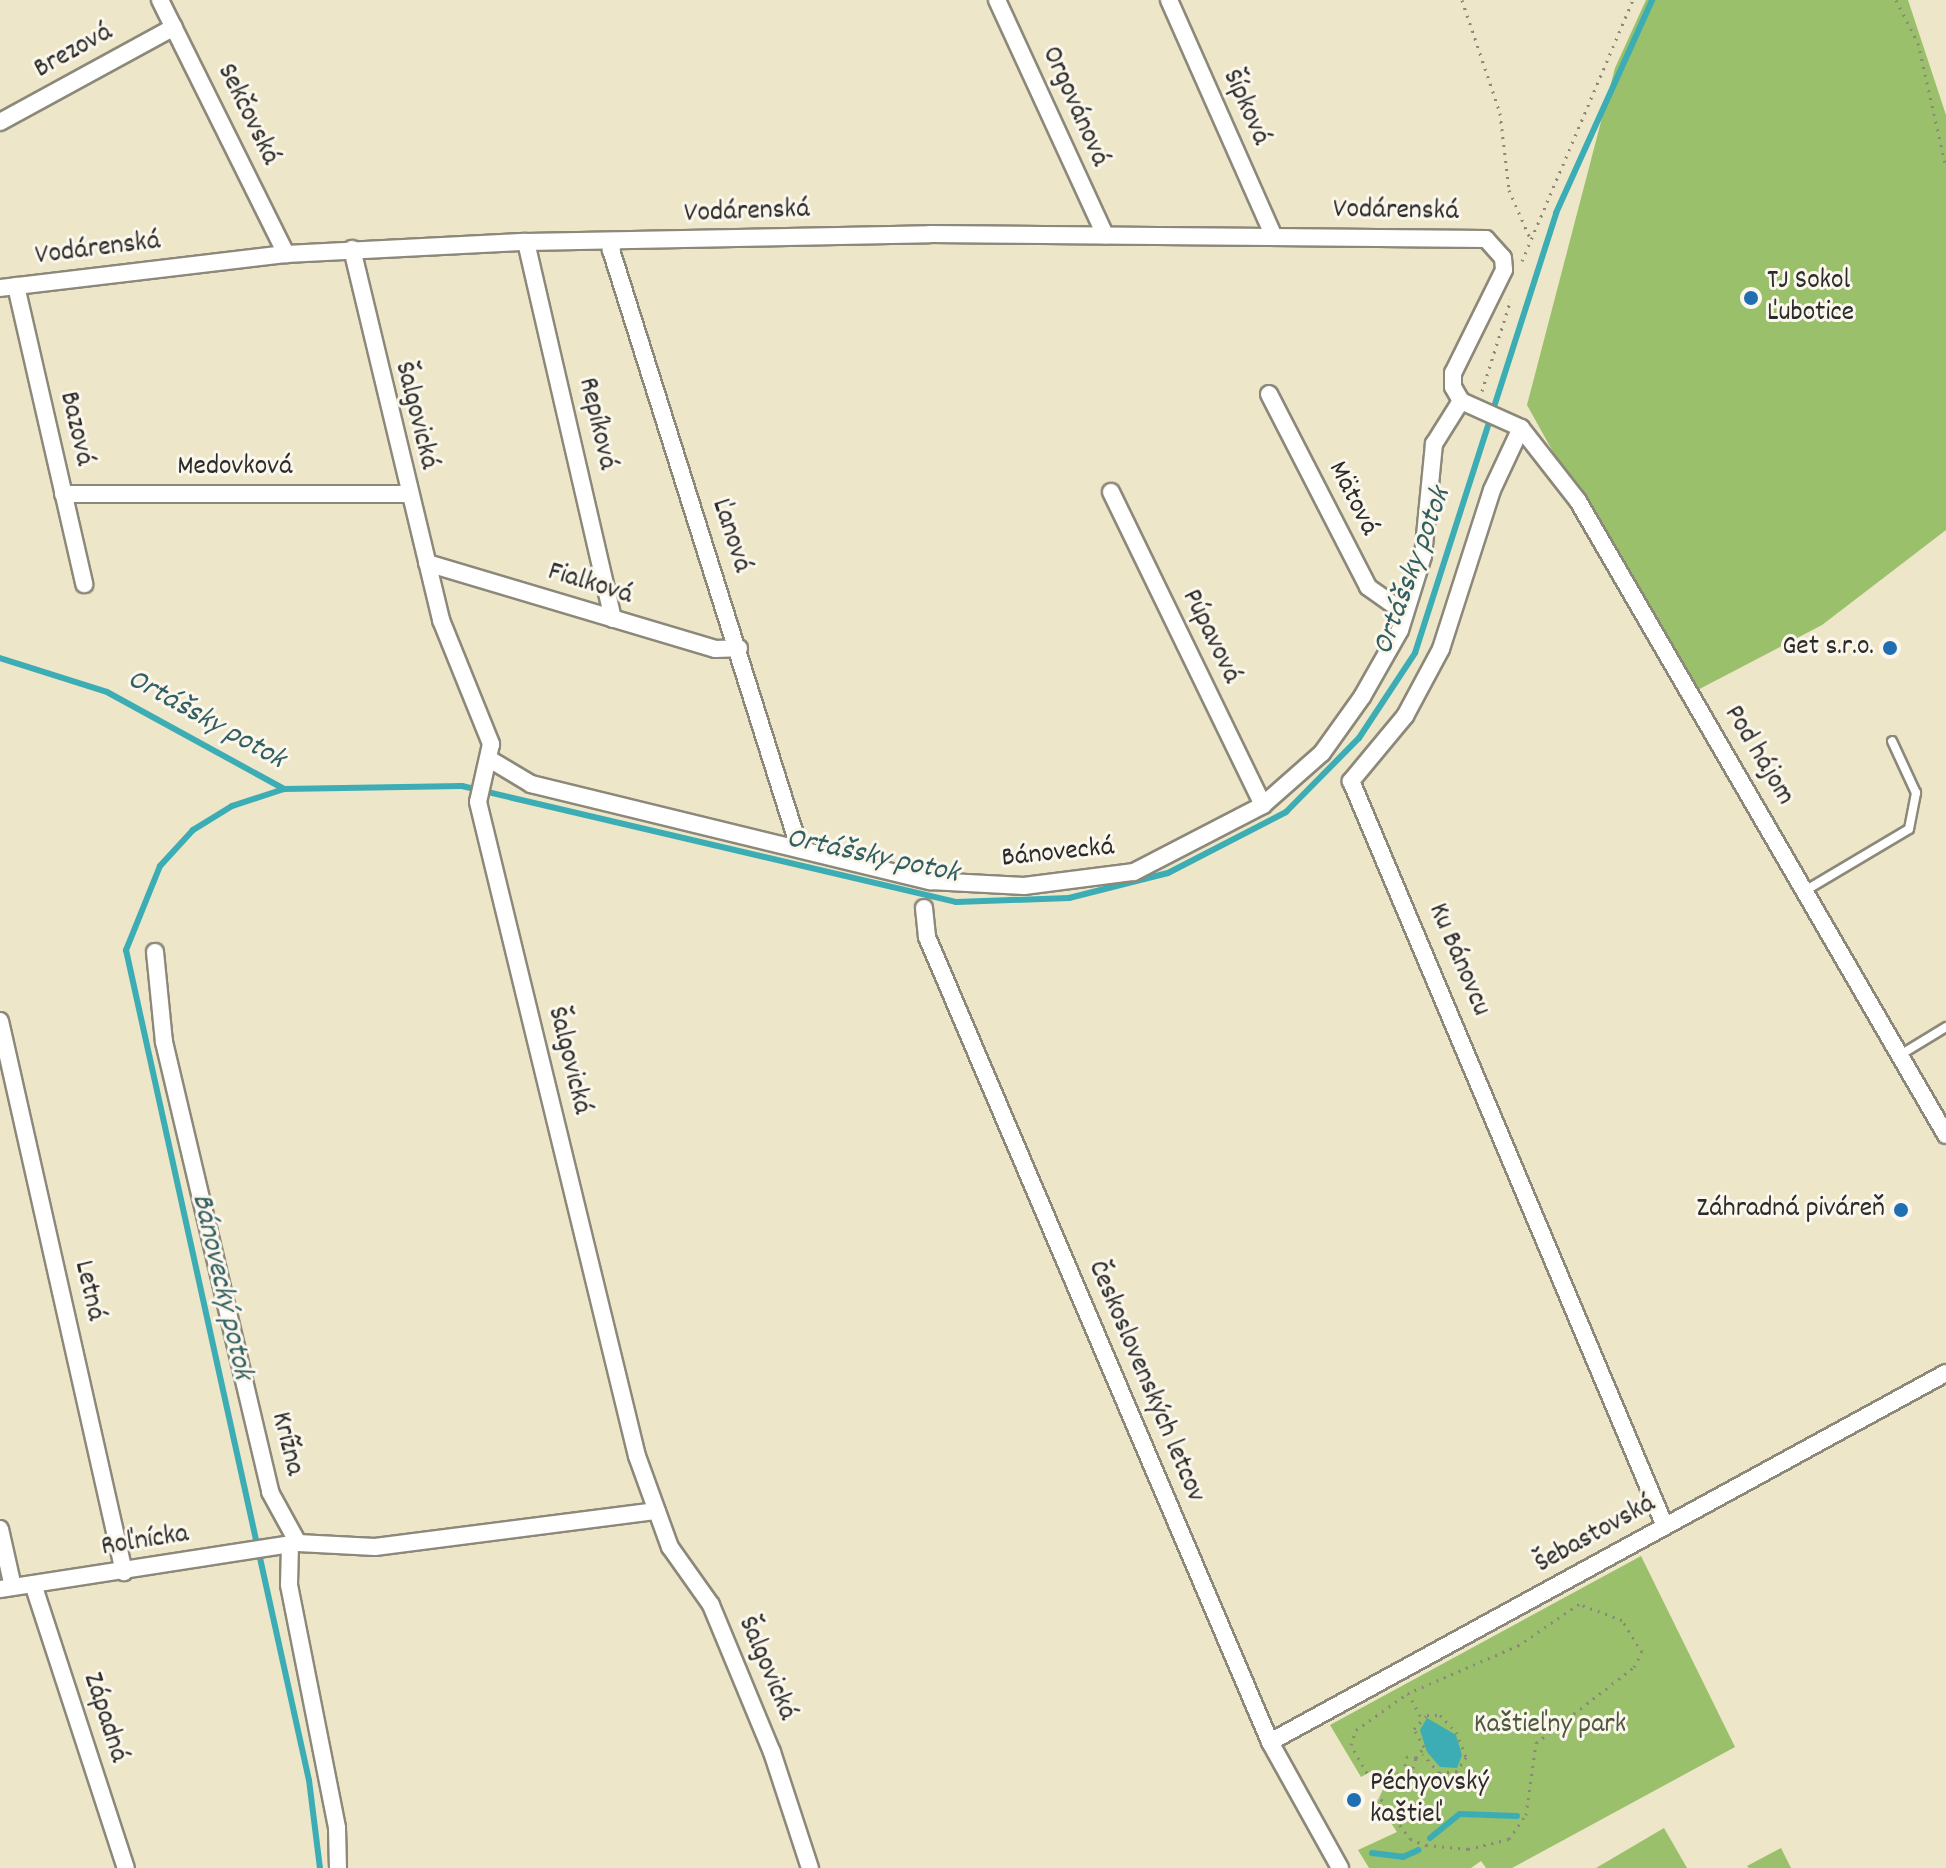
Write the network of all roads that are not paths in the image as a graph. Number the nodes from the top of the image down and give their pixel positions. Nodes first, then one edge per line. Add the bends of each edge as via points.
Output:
1 (160, 0) edge
2 (997, 0) edge
3 (1169, 0) edge
4 (174, 27) junction
5 (0, 122) edge
6 (1105, 235) junction
7 (1274, 237) junction
8 (526, 242) junction
9 (614, 242) junction
10 (352, 249) junction
11 (286, 254) junction
12 (8, 287) edge
13 (1269, 394) dead end
14 (1469, 404) junction
15 (1521, 428) junction
16 (1111, 492) dead end
17 (63, 494) junction
18 (407, 494) junction
19 (427, 563) junction
20 (84, 584) dead end
21 (1405, 613) junction
22 (613, 619) junction
23 (739, 648) junction
24 (1892, 741) dead end
25 (491, 760) junction
26 (1263, 805) junction
27 (799, 847) junction
28 (1808, 889) junction
29 (924, 908) dead end
30 (155, 952) dead end
31 (0, 1021) edge
32 (1946, 1027) edge
33 (1899, 1055) junction
34 (1941, 1116) edge
35 (1946, 1135) edge
36 (1946, 1373) edge
37 (657, 1511) junction
38 (1665, 1526) junction
39 (0, 1529) edge
40 (288, 1544) junction
41 (124, 1572) junction
42 (33, 1584) junction
43 (6, 1588) edge
44 (1270, 1742) junction
45 (126, 1868) edge
46 (338, 1868) edge
47 (810, 1868) edge
48 (1340, 1868) edge

1 - 4 street, Sekčovská
2 - 6 street, Orgovánová
3 - 7 street, Šípková
4 - 5 street, Brezová
4 - 11 street, Sekčovská
6 - 7 street, Vodárenská
6 - 9 street, Vodárenská
7 - 14 street, Vodárenská via 1486,239 1496,246 1504,270 1453,373
8 - 9 street, Vodárenská
8 - 10 street, Vodárenská
8 - 22 street, Repíková
9 - 23 street, Ľanová via 611,250
10 - 11 street, Vodárenská
10 - 18 street, Šalgovická
11 - 12 street, Vodárenská
12 - 17 street, Bazová
13 - 21 street, Mätová via 1368,587
14 - 15 street, Pod hájom
14 - 21 street, Bánovecká via 1434,444 1423,556
15 - 28 street, Pod hájom via 1578,501
15 - 38 street, Ku Bánovcu via 1492,490 1441,649 1405,716 1351,781
16 - 26 street, Púpavová
17 - 18 street, Medovková
17 - 20 street, Bazová
18 - 19 street, Šalgovická
19 - 22 street, Fialková
19 - 25 street, Šalgovická
21 - 26 street, Bánovecká via 1362,697 1322,753
22 - 23 street, Fialková via 715,649
23 - 27 street, Ľanová
24 - 28 lane via 1916,793 1909,829
25 - 27 street, Bánovecká via 531,784
25 - 37 street, Šalgovická via 479,777 478,802 637,1456
26 - 27 street, Bánovecká via 1134,872 1077,883 965,886
28 - 33 street, Pod hájom
29 - 44 street, Československých letcov via 927,937
30 - 40 street, Krížna via 164,1042 270,1492
31 - 41 street, Letná
32 - 33 lane
33 - 34 street, Pod hájom
34 - 35 street, Pod hájom
36 - 38 street, Šebastovská
37 - 40 street via 375,1547
37 - 47 street, Šalgovická via 670,1547 711,1605 772,1752
38 - 44 street, Šebastovská
39 - 43 street
40 - 41 street, Roľnícka
40 - 46 street via 289,1585 337,1828
41 - 42 street, Roľnícka
42 - 43 street, Roľnícka
42 - 45 street, Západná
44 - 48 street, Československých letcov

